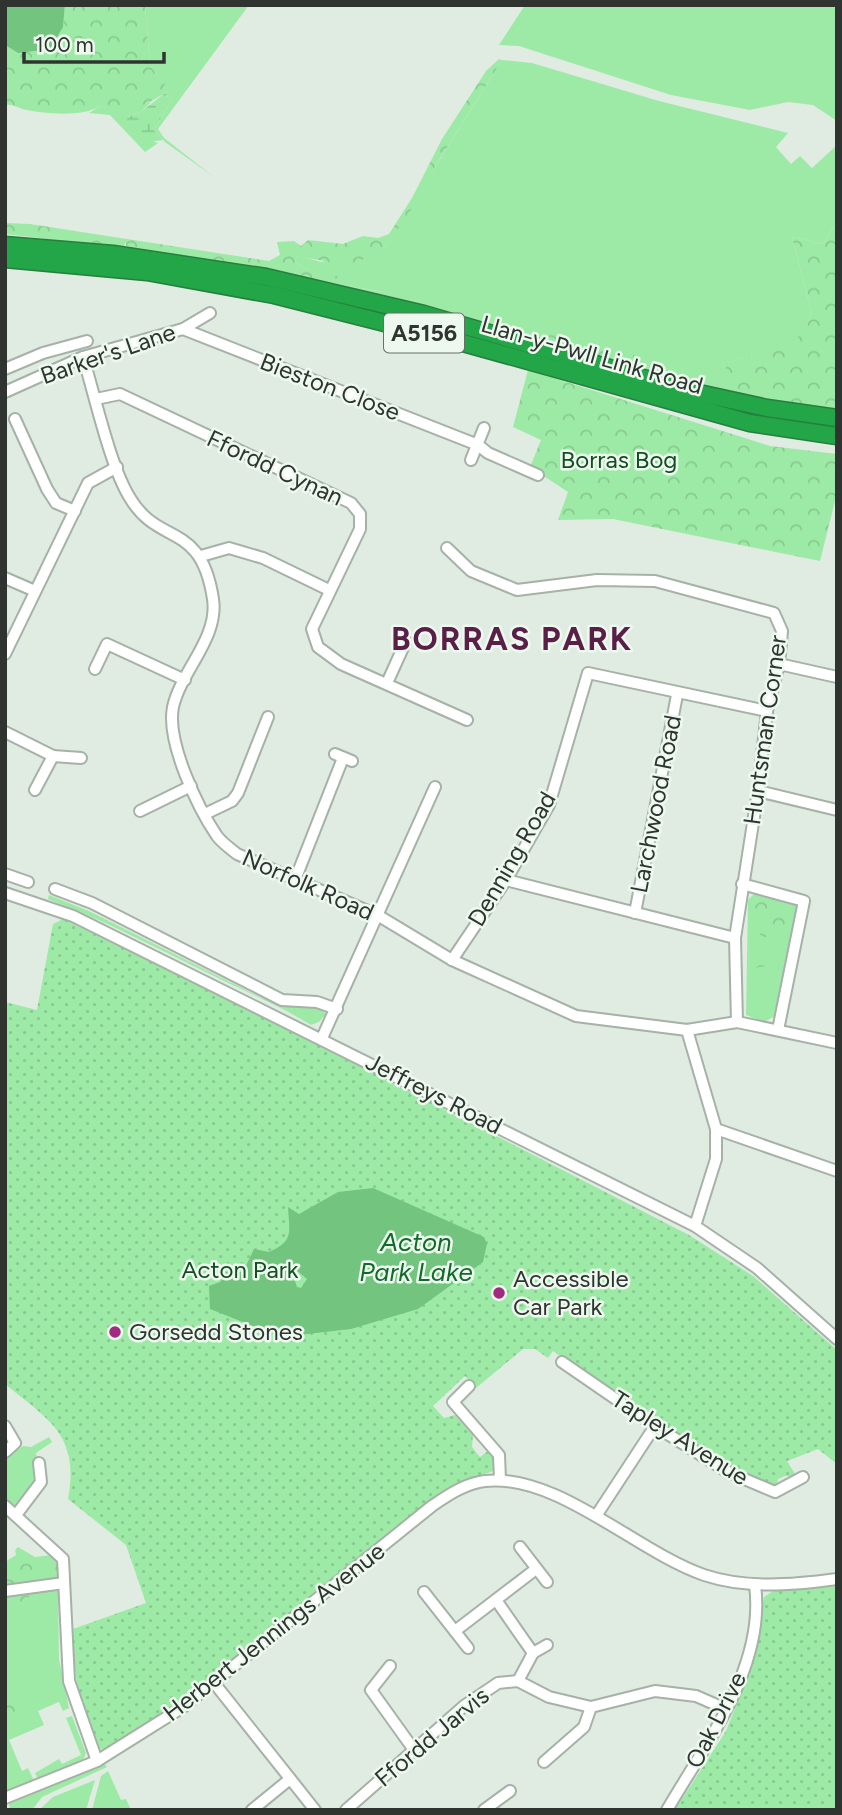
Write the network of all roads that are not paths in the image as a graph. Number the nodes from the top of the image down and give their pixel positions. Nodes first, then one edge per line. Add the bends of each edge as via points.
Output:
1 (5, 245) edge
2 (5, 259) edge
3 (210, 313) dead end
4 (183, 330) junction
5 (88, 341) dead end
6 (83, 357) junction
7 (7, 365) edge
8 (5, 392) edge
9 (96, 399) junction
10 (837, 418) edge
11 (15, 419) dead end
12 (484, 428) dead end
13 (837, 436) edge
14 (478, 445) junction
15 (471, 460) dead end
16 (117, 467) junction
17 (538, 475) dead end
18 (75, 511) junction
19 (447, 548) dead end
20 (201, 556) junction
21 (5, 578) edge
22 (329, 590) junction
23 (35, 591) junction
24 (406, 641) dead end
25 (5, 654) edge
26 (779, 664) junction
27 (95, 669) dead end
28 (837, 677) edge
29 (185, 680) junction
30 (387, 683) junction
31 (677, 695) junction
32 (767, 711) junction
33 (467, 720) dead end
34 (262, 722) dead end
35 (5, 732) edge
36 (52, 755) junction
37 (81, 758) dead end
38 (343, 758) dead end
39 (191, 786) junction
40 (436, 787) dead end
41 (35, 790) dead end
42 (758, 791) junction
43 (837, 810) edge
44 (141, 811) dead end
45 (205, 814) junction
46 (5, 874) edge
47 (295, 880) junction
48 (506, 880) junction
49 (28, 881) dead end
50 (742, 884) junction
51 (55, 890) dead end
52 (5, 893) edge
53 (635, 913) junction
54 (379, 916) junction
55 (735, 938) junction
56 (452, 960) junction
57 (337, 1009) junction
58 (737, 1022) junction
59 (687, 1030) junction
60 (778, 1030) junction
61 (322, 1038) junction
62 (837, 1042) edge
63 (716, 1129) junction
64 (837, 1171) edge
65 (695, 1226) junction
66 (837, 1339) edge
67 (562, 1362) dead end
68 (470, 1386) dead end
69 (5, 1426) edge
70 (655, 1426) junction
71 (5, 1452) edge
72 (38, 1463) dead end
73 (803, 1477) dead end
74 (500, 1480) junction
75 (5, 1506) edge
76 (16, 1515) junction
77 (596, 1516) junction
78 (520, 1547) dead end
79 (536, 1569) junction
80 (837, 1579) edge
81 (547, 1582) dead end
82 (64, 1583) junction
83 (755, 1585) junction
84 (5, 1591) edge
85 (424, 1592) dead end
86 (496, 1600) junction
87 (455, 1631) junction
88 (547, 1645) dead end
89 (468, 1648) dead end
90 (533, 1653) junction
91 (390, 1666) dead end
92 (518, 1681) junction
93 (215, 1684) junction
94 (591, 1707) junction
95 (726, 1709) junction
96 (414, 1750) junction
97 (97, 1761) junction
98 (544, 1762) dead end
99 (290, 1779) junction
100 (510, 1791) dead end
101 (5, 1798) edge
102 (252, 1810) edge
103 (315, 1810) edge
104 (346, 1810) edge
105 (484, 1810) edge
106 (667, 1810) edge

1 - 10 highway, Llan-y-Pwll Link Road / A5156 via 113,254 266,277 424,314 685,390
2 - 13 highway, Llan-y-Pwll Link Road / A5156 via 147,272 274,295 750,423
3 - 4 street, Barker's Lane
4 - 6 street, Barker's Lane
4 - 14 street, Bieston Close
5 - 7 street via 77,337
6 - 8 street, Barker's Lane
6 - 9 street
9 - 16 street
9 - 22 street, Ffordd Cynan via 120,394 351,503 360,514 360,529
11 - 18 street via 56,503
12 - 14 street
14 - 15 street
14 - 17 street, Bieston Close
16 - 18 street via 88,483
16 - 20 street via 129,498 146,518 187,540
18 - 23 street
19 - 26 street, Huntsman Corner via 471,570 517,590 597,580 655,582 774,613 782,631
20 - 22 street via 229,548 263,558
20 - 29 street, Norfolk Road via 214,603
21 - 23 street
22 - 30 street, Ffordd Cynan via 312,629 318,647 341,664
23 - 25 street
24 - 30 street
26 - 28 street
26 - 32 street, Huntsman Corner
27 - 29 street via 109,640
29 - 39 street, Norfolk Road via 173,708 174,737
30 - 33 street, Ffordd Cynan
31 - 32 street
31 - 48 street, Denning Road via 588,673 549,805
31 - 53 street, Larchwood Road
32 - 42 street, Huntsman Corner
34 - 45 street via 238,793 232,801
35 - 36 street
36 - 37 street
36 - 41 street
38 - 47 street
39 - 44 street
39 - 45 street, Norfolk Road
40 - 54 street
42 - 43 street
42 - 50 street, Huntsman Corner
45 - 47 street, Norfolk Road via 219,839 237,854
46 - 49 street
47 - 54 street, Norfolk Road
48 - 53 street
48 - 56 street, Denning Road
50 - 55 street, Huntsman Corner
50 - 60 street via 804,901
51 - 57 street via 92,903 282,1000 317,1002
52 - 61 street, Jeffreys Road via 73,916
53 - 55 street
54 - 56 street, Norfolk Road
54 - 57 street
55 - 58 street, Huntsman Corner
56 - 59 street, Norfolk Road via 576,1016
57 - 61 street
58 - 59 street, Norfolk Road
58 - 60 street, Norfolk Road
59 - 63 street
60 - 62 street, Norfolk Road
61 - 65 street, Jeffreys Road
63 - 64 street
63 - 65 street via 716,1159
65 - 66 street, Jeffreys Road via 757,1268
67 - 70 street, Tapley Avenue
68 - 74 street via 453,1402 499,1455
69 - 71 street via 15,1443
70 - 73 street, Tapley Avenue via 728,1472 768,1490 784,1489
70 - 77 street
72 - 76 street via 41,1482
74 - 77 street, Herbert Jennings Avenue via 541,1490
74 - 93 street, Herbert Jennings Avenue via 466,1486 432,1506
75 - 76 street
76 - 82 street via 61,1556
77 - 83 street, Herbert Jennings Avenue via 661,1557 706,1576
78 - 79 street
79 - 81 street
79 - 86 street
80 - 83 street, Herbert Jennings Avenue
82 - 84 street
82 - 97 street via 69,1681
83 - 95 street, Oak Drive via 751,1640 739,1684
85 - 87 street
86 - 87 street
86 - 90 street
87 - 89 street
88 - 90 street
90 - 92 street
91 - 96 street via 371,1690
92 - 94 street, Ffordd Jarvis via 550,1698
92 - 96 street, Ffordd Jarvis via 498,1683
93 - 97 street, Herbert Jennings Avenue
93 - 99 street
94 - 95 street, Ffordd Jarvis via 655,1691 696,1696
94 - 98 street via 584,1727
95 - 106 street, Oak Drive
96 - 104 street, Ffordd Jarvis
97 - 101 street, Herbert Jennings Avenue
99 - 102 street
99 - 103 street
100 - 105 street

